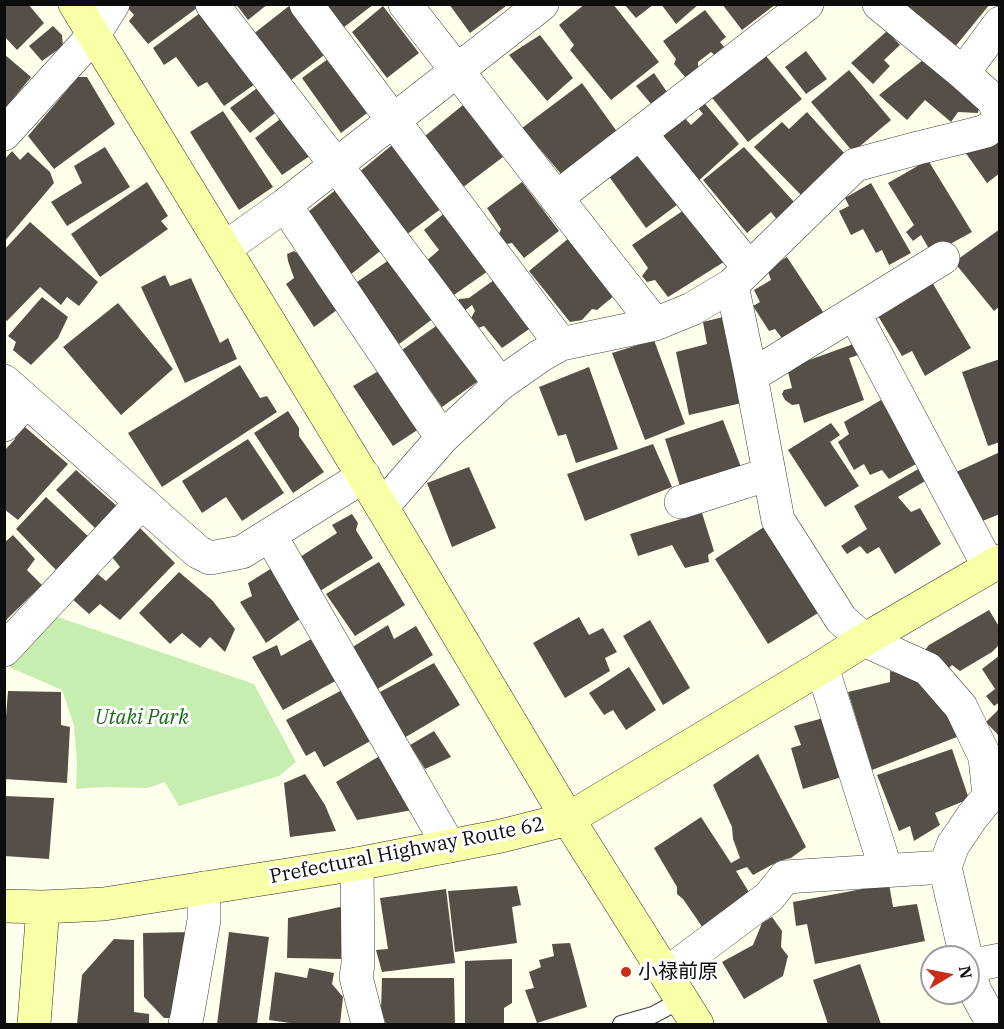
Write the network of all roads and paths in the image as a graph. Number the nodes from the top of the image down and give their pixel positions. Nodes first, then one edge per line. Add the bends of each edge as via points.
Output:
1 (75, 4) edge
2 (113, 4) edge
3 (212, 4) edge
4 (306, 4) edge
5 (405, 4) edge
6 (542, 4) edge
7 (807, 4) edge
8 (879, 4) edge
9 (999, 23) edge
10 (93, 36) junction
11 (456, 71) junction
12 (963, 73) junction
13 (393, 120) junction
14 (640, 133) junction
15 (4, 134) edge
16 (336, 165) junction
17 (556, 198) junction
18 (285, 205) junction
19 (225, 248) junction
20 (943, 258) dead end
21 (740, 276) junction
22 (854, 313) junction
23 (655, 324) junction
24 (561, 344) junction
25 (751, 376) junction
26 (500, 384) junction
27 (15, 391) edge
28 (4, 425) edge
29 (442, 438) junction
30 (769, 474) junction
31 (364, 476) junction
32 (142, 502) junction
33 (681, 502) dead end
34 (382, 507) junction
35 (270, 535) junction
36 (994, 564) edge
37 (864, 640) junction
38 (4, 650) edge
39 (822, 667) junction
40 (568, 819) junction
41 (449, 846) junction
42 (357, 864) junction
43 (945, 867) junction
44 (886, 870) junction
45 (204, 888) junction
46 (4, 906) edge
47 (44, 907) junction
48 (963, 945) edge
49 (999, 960) edge
50 (980, 964) edge
51 (681, 1000) edge
52 (980, 1000) edge
53 (34, 1024) edge
54 (185, 1024) edge
55 (368, 1024) edge
56 (621, 1024) edge
57 (993, 1024) edge

1 - 10 street
2 - 10 street
3 - 16 street
4 - 13 street
5 - 11 street
6 - 11 street
7 - 14 street
8 - 12 street
9 - 12 street
10 - 15 street
10 - 19 street
11 - 13 street
11 - 17 street
12 - 21 street via 993,100 999,112 997,122 986,131 855,165
13 - 16 street
13 - 24 street
14 - 17 street
14 - 21 street
16 - 18 street
16 - 26 street
17 - 23 street
18 - 19 street
18 - 29 street
19 - 31 street
20 - 22 street
21 - 23 street via 692,309
21 - 25 street
22 - 25 street
22 - 36 street
23 - 24 street
24 - 26 street
25 - 30 street
26 - 29 street
27 - 28 street
27 - 32 street
29 - 34 street
30 - 33 street
30 - 37 street via 778,520 841,619
31 - 34 street
31 - 35 street
32 - 35 street via 210,558 242,552
32 - 38 street
34 - 40 street
35 - 41 street
36 - 37 street
37 - 39 street
37 - 43 street via 928,669 961,707 985,757 989,796 953,845
39 - 40 street
39 - 44 street
40 - 41 street, Prefectural Highway Route 62
40 - 51 street, Prefectural Highway Route 62
41 - 42 street, Prefectural Highway Route 62
42 - 45 street, Prefectural Highway Route 62
42 - 55 street via 356,977
43 - 44 street
43 - 48 street
44 - 51 street via 785,877
45 - 47 street, Prefectural Highway Route 62 via 104,904
45 - 54 street via 204,920
46 - 47 street, Prefectural Highway Route 62
47 - 53 street
49 - 50 street
51 - 56 lane via 653,1015
52 - 57 street

